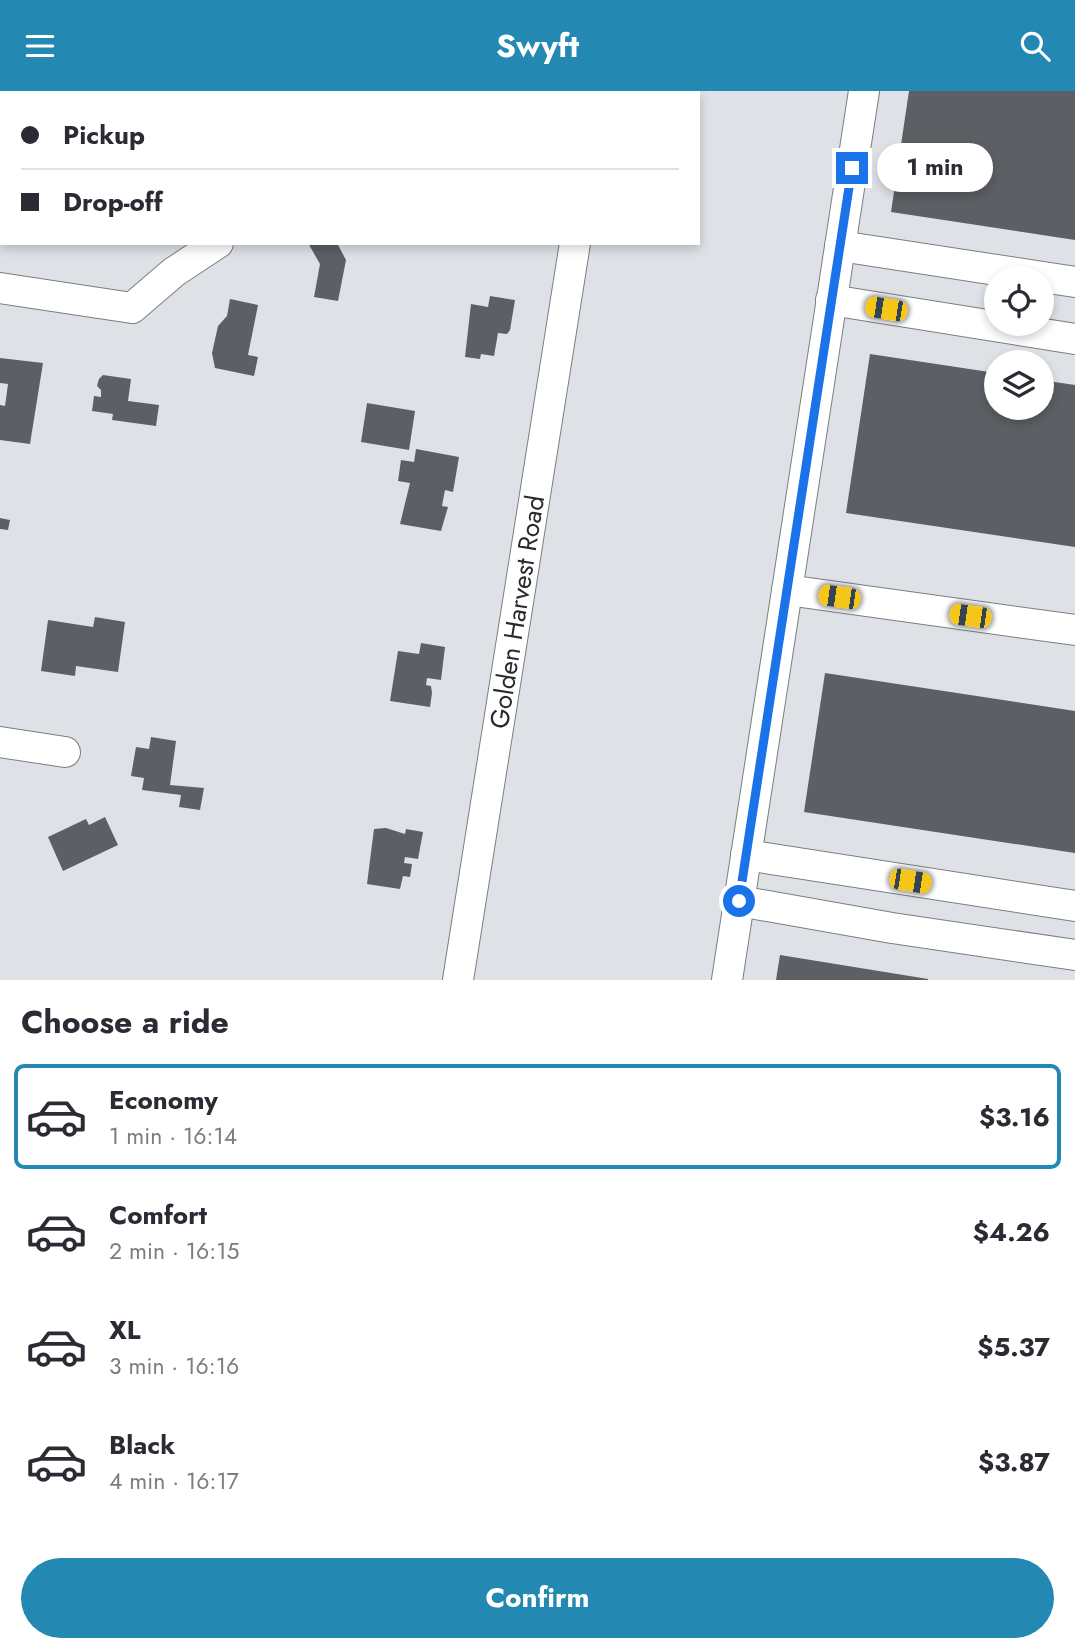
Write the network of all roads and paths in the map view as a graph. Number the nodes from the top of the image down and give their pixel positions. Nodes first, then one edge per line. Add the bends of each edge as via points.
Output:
1 (864, 91) edge
2 (215, 245) edge
3 (575, 245) edge
4 (840, 246) junction
5 (1075, 282) edge
6 (0, 288) edge
7 (831, 300) junction
8 (1075, 339) edge
9 (787, 590) junction
10 (1075, 630) edge
11 (0, 742) edge
12 (65, 752) dead end
13 (746, 855) junction
14 (739, 901) junction
15 (1075, 906) edge
16 (1075, 955) edge
17 (458, 980) edge
18 (727, 980) edge

1 - 4 street
2 - 6 street via 132,308
3 - 17 street, Golden Harvest Road
4 - 5 street
4 - 7 street
7 - 8 street
7 - 9 street
9 - 10 street
9 - 13 street
11 - 12 street
13 - 14 street
13 - 15 street
14 - 16 street
14 - 18 street

